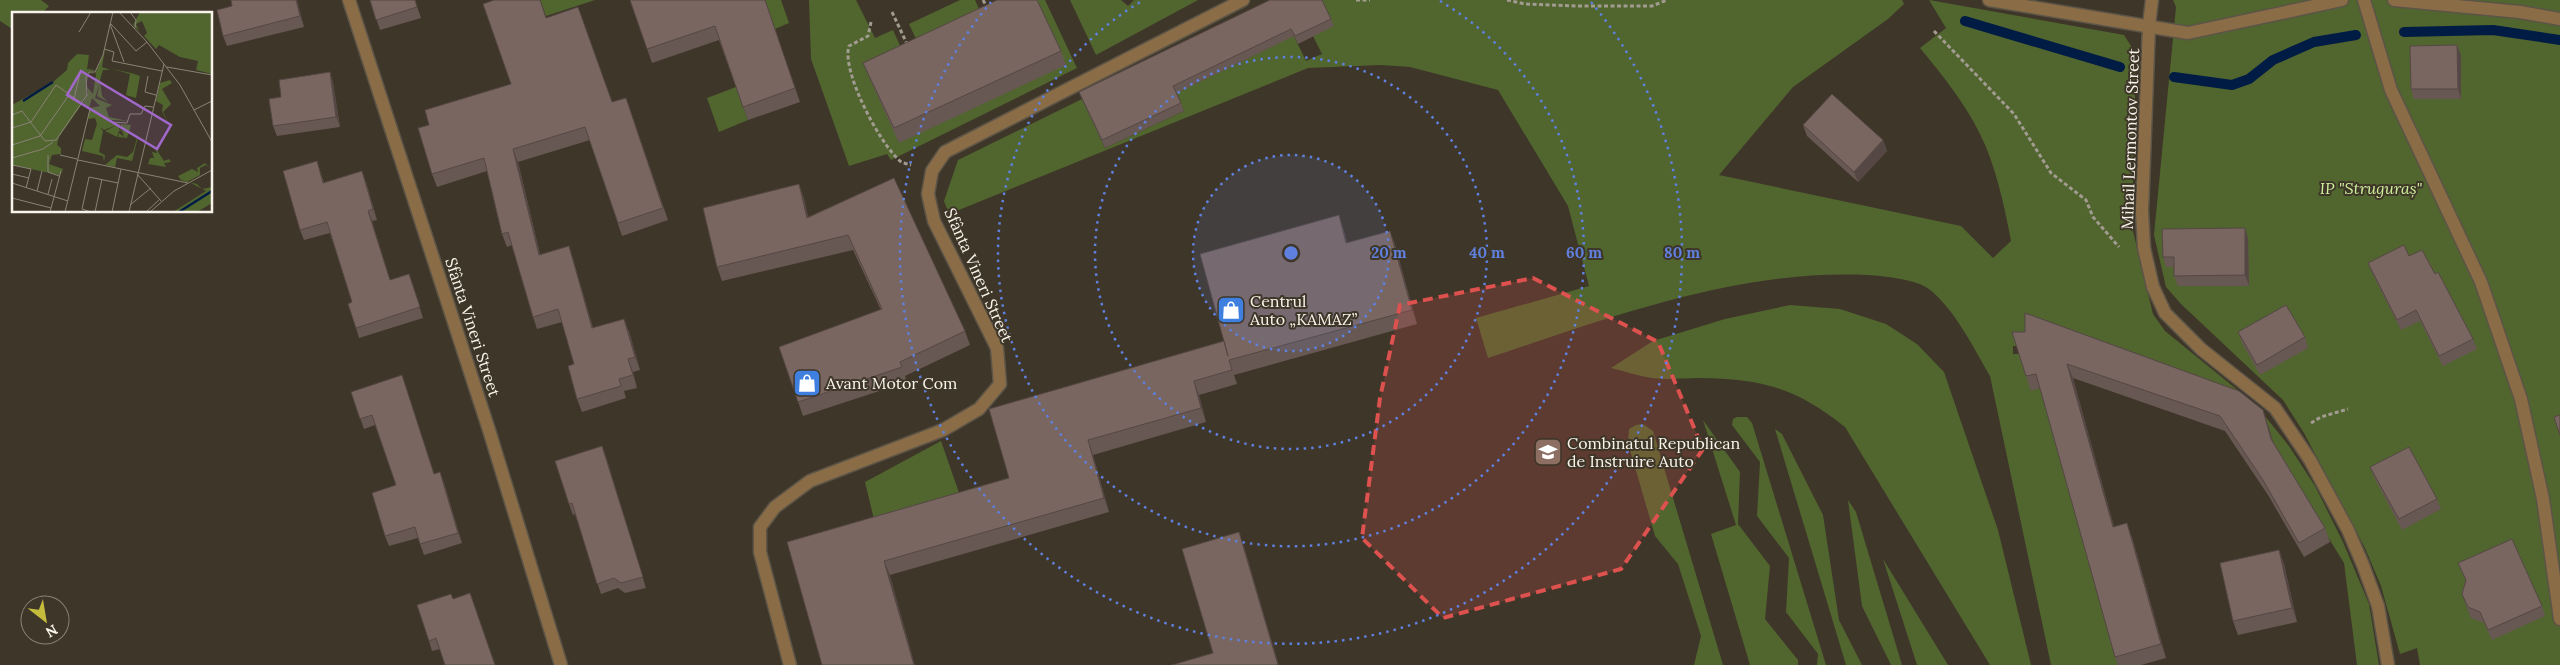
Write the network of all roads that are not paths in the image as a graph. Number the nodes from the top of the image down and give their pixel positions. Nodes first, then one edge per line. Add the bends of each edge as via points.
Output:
1 (350, 0) edge
2 (1243, 0) edge
3 (1990, 0) edge
4 (2152, 0) edge
5 (2342, 0) edge
6 (2364, 0) edge
7 (2394, 0) edge
8 (2521, 6) edge
9 (2560, 19) edge
10 (2149, 25) junction
11 (2560, 619) edge
12 (561, 665) edge
13 (790, 665) edge
14 (2388, 665) edge

1 - 12 street, Sfânta Vineri Street via 490,430
2 - 13 street, Sfânta Vineri Street via 945,152 932,171 928,194 934,221 997,348 1000,384 979,409 943,430 810,481 775,507 760,527 760,552
3 - 10 street, Mihail Lermontov Street
4 - 10 street
5 - 10 street via 2188,33
6 - 11 street via 2391,90 2481,282 2521,399 2543,499
7 - 8 street
8 - 9 street
10 - 14 street, Mihail Lermontov Street via 2142,211 2153,287 2165,312 2201,349 2275,408 2320,478 2364,565 2378,606

